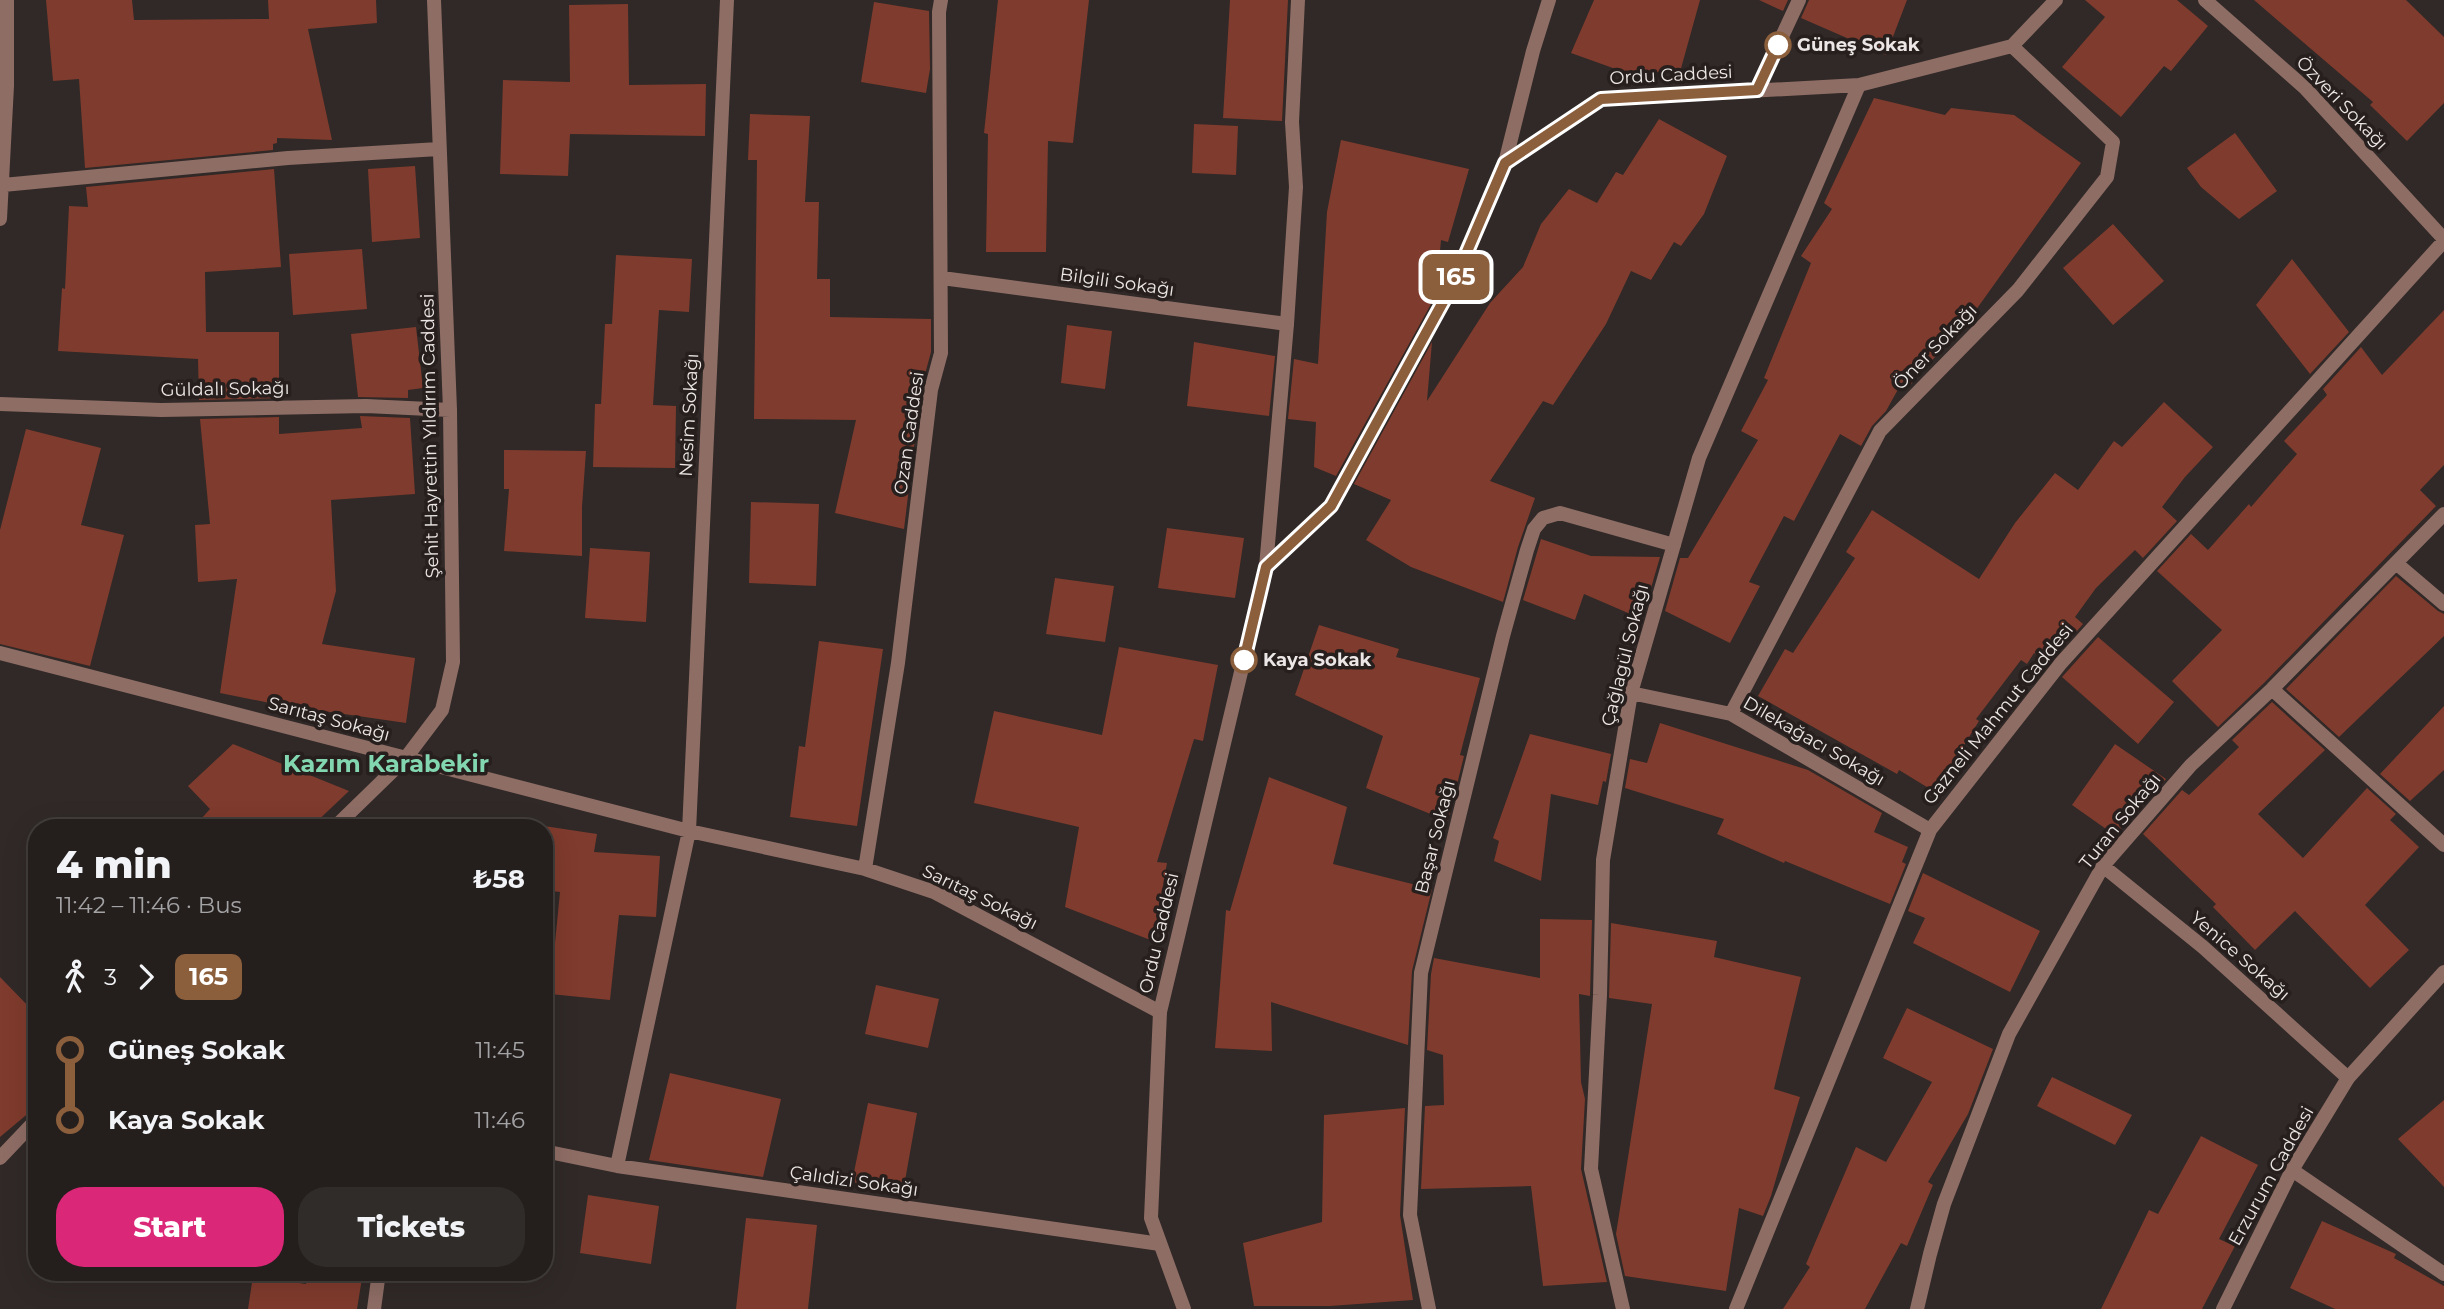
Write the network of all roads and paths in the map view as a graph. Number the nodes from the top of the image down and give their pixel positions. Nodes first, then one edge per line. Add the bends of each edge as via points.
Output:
1 (7, 0) edge
2 (434, 0) edge
3 (727, 0) edge
4 (941, 0) edge
5 (1298, 0) edge
6 (1549, 0) edge
7 (1799, 0) edge
8 (2056, 0) edge
9 (2205, 0) edge
10 (2012, 46) junction
11 (1860, 85) junction
12 (3, 86) edge
13 (1757, 90) junction
14 (439, 149) junction
15 (1505, 163) junction
16 (3, 185) junction
17 (0, 219) edge
18 (2444, 240) edge
19 (942, 278) junction
20 (1287, 324) junction
21 (0, 404) edge
22 (450, 410) junction
23 (2444, 514) edge
24 (1674, 545) junction
25 (2396, 563) junction
26 (1266, 567) junction
27 (2444, 604) edge
28 (0, 653) edge
29 (2272, 689) junction
30 (1631, 693) junction
31 (1731, 714) junction
32 (405, 759) junction
33 (343, 819) edge
34 (1930, 830) junction
35 (689, 831) junction
36 (2444, 845) edge
37 (2103, 866) junction
38 (865, 869) junction
39 (2444, 972) edge
40 (1160, 1012) junction
41 (2348, 1079) junction
42 (28, 1128) edge
43 (553, 1153) edge
44 (0, 1158) edge
45 (617, 1166) junction
46 (2292, 1170) junction
47 (1160, 1244) junction
48 (2444, 1274) edge
49 (378, 1281) edge
50 (374, 1309) edge
51 (1184, 1309) edge
52 (1429, 1309) edge
53 (1623, 1309) edge
54 (1736, 1309) edge
55 (1917, 1309) edge
56 (2223, 1309) edge

1 - 12 street
2 - 14 street, Şehit Hayrettin Yıldırım Caddesi
3 - 35 street, Nesim Sokağı
4 - 19 street, Ozan Caddesi
5 - 20 street, Ordu Caddesi via 1292,122 1296,187
6 - 15 street
7 - 13 street
8 - 10 street
9 - 18 street, Özveri Sokağı via 2305,88
10 - 11 street, Ordu Caddesi
10 - 31 street, Öner Sokağı via 2113,142 2107,177 2018,290 1880,431
11 - 13 street, Ordu Caddesi
11 - 24 street, Çağlagül Sokağı via 1699,458
12 - 16 street
13 - 15 street, Ordu Caddesi via 1601,99
14 - 16 street
14 - 22 street, Şehit Hayrettin Yıldırım Caddesi
15 - 26 street via 1454,282 1331,506
16 - 17 street
18 - 34 street, Gazneli Mahmut Caddesi via 2061,663
19 - 20 street, Bilgili Sokağı
19 - 38 street, Ozan Caddesi via 941,353 931,390 898,663
20 - 26 street, Ordu Caddesi
21 - 22 street, Güldalı Sokağı via 161,410 366,406
22 - 32 street, Şehit Hayrettin Yıldırım Caddesi via 453,662 442,710
23 - 25 street, Turan Sokağı
24 - 30 street, Çağlagül Sokağı
24 - 52 street, Başar Sokağı via 1560,513 1544,518 1534,528 1503,635 1421,974 1410,1215
25 - 27 street
25 - 29 street, Turan Sokağı
26 - 40 street, Ordu Caddesi
28 - 32 street, Sarıtaş Sokağı
29 - 36 street
29 - 37 street, Turan Sokağı via 2191,765
30 - 31 street, Dilekağacı Sokağı
30 - 53 street, Çağlagül Sokağı via 1603,860 1591,1169
31 - 34 street, Dilekağacı Sokağı
32 - 33 street, Şehit Hayrettin Yıldırım Caddesi
32 - 35 street, Sarıtaş Sokağı
34 - 54 street, Gazneli Mahmut Caddesi
35 - 38 street, Sarıtaş Sokağı
35 - 45 street
37 - 41 street, Yenice Sokağı via 2203,947
37 - 55 street, Turan Sokağı via 2009,1034 1944,1204
38 - 40 street, Sarıtaş Sokağı via 934,892
39 - 41 street, Erzurum Caddesi
40 - 47 street, Ordu Caddesi via 1151,1218
41 - 46 street, Erzurum Caddesi
42 - 44 street
43 - 45 street, Çalıdizi Sokağı
45 - 47 street, Çalıdizi Sokağı
46 - 48 street
46 - 56 street, Erzurum Caddesi
47 - 51 street, Ordu Caddesi
49 - 50 street

